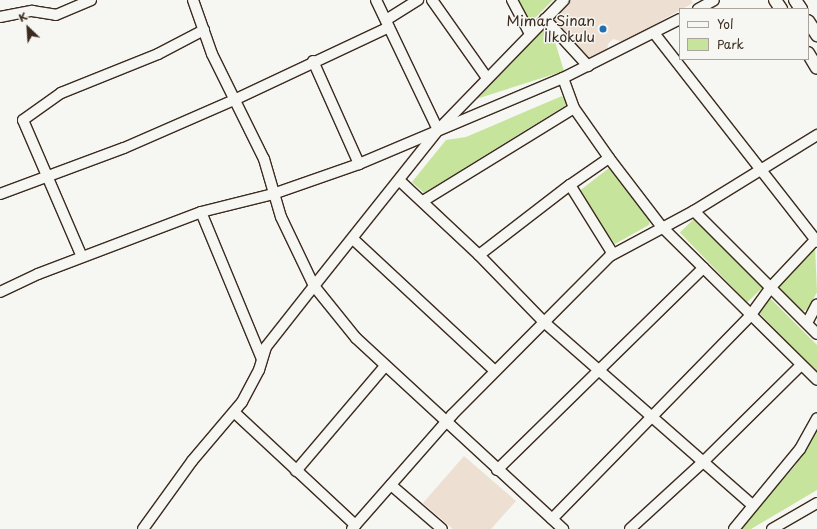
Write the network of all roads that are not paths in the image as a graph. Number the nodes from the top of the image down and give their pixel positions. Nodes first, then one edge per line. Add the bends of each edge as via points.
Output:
1 (91, 0) edge
2 (193, 0) edge
3 (376, 0) edge
4 (418, 0) edge
5 (432, 0) edge
6 (512, 0) edge
7 (564, 0) edge
8 (714, 0) edge
9 (700, 8) edge
10 (0, 17) edge
11 (545, 19) junction
12 (679, 20) edge
13 (387, 23) junction
14 (809, 23) edge
15 (204, 30) junction
16 (654, 33) junction
17 (530, 34) junction
18 (817, 35) edge
19 (809, 55) edge
20 (313, 61) junction
21 (588, 66) junction
22 (817, 68) edge
23 (487, 78) junction
24 (564, 78) junction
25 (234, 100) junction
26 (574, 108) junction
27 (438, 130) junction
28 (817, 136) edge
29 (608, 158) junction
30 (359, 164) junction
31 (761, 170) junction
32 (48, 177) junction
33 (400, 180) junction
34 (570, 185) junction
35 (0, 194) edge
36 (273, 194) junction
37 (424, 201) junction
38 (694, 211) junction
39 (201, 212) junction
40 (661, 226) junction
41 (353, 240) junction
42 (816, 241) edge
43 (613, 254) junction
44 (479, 255) junction
45 (82, 257) junction
46 (703, 268) junction
47 (314, 286) junction
48 (770, 288) junction
49 (0, 292) edge
50 (817, 304) edge
51 (750, 316) junction
52 (544, 322) junction
53 (806, 323) junction
54 (817, 334) edge
55 (262, 359) junction
56 (385, 366) junction
57 (800, 366) junction
58 (494, 371) junction
59 (600, 371) junction
60 (817, 380) edge
61 (234, 412) junction
62 (652, 416) junction
63 (817, 418) edge
64 (445, 423) junction
65 (702, 463) junction
66 (497, 470) junction
67 (296, 471) junction
68 (391, 485) junction
69 (817, 502) edge
70 (752, 505) junction
71 (552, 519) junction
72 (354, 527) edge
73 (778, 528) edge
74 (143, 529) edge
75 (442, 529) edge
76 (563, 529) edge
77 (630, 529) edge
78 (734, 529) edge

1 - 10 street via 56,15 32,11
2 - 15 street
3 - 13 street
4 - 13 street
5 - 23 street
6 - 17 street
7 - 11 street
8 - 9 street
11 - 17 street
11 - 21 street
12 - 16 street
13 - 20 street
13 - 27 street
14 - 18 main road
15 - 25 street via 212,54
15 - 32 street via 158,54 61,93 23,120
16 - 21 street
16 - 31 street
17 - 23 street
19 - 22 main road
20 - 25 street
20 - 30 street
21 - 24 street
23 - 27 street
24 - 26 street
24 - 27 street
25 - 32 street via 124,148
25 - 36 street via 264,159
26 - 29 street
26 - 37 street
27 - 30 street
27 - 33 street
28 - 31 street
29 - 34 street
29 - 40 street
30 - 36 street
31 - 38 street
31 - 42 street
32 - 35 street
32 - 45 street
33 - 37 street
33 - 41 street
34 - 43 street
34 - 44 street
36 - 39 street
36 - 47 street
37 - 44 street
38 - 40 street
38 - 48 street
39 - 45 street
39 - 55 street
40 - 43 street
40 - 46 street
41 - 47 street
41 - 58 street
42 - 48 street
43 - 52 street
44 - 52 street
45 - 49 street
46 - 51 street
46 - 59 street
47 - 55 street via 266,347
47 - 56 street via 356,338
48 - 51 street
48 - 53 street
50 - 53 street
51 - 57 street
51 - 62 street
52 - 58 street
52 - 59 street
53 - 54 street
55 - 61 street via 242,402
56 - 64 street
56 - 67 street
57 - 60 street
57 - 65 street
58 - 64 street
59 - 62 street
59 - 66 street
61 - 67 street
61 - 74 street via 192,461
62 - 65 street
62 - 71 street
63 - 70 street via 800,449
64 - 66 street
64 - 68 street
65 - 70 street
65 - 77 street
66 - 71 street
67 - 72 street
68 - 72 street
68 - 75 street
69 - 73 street
70 - 78 street
71 - 76 street

